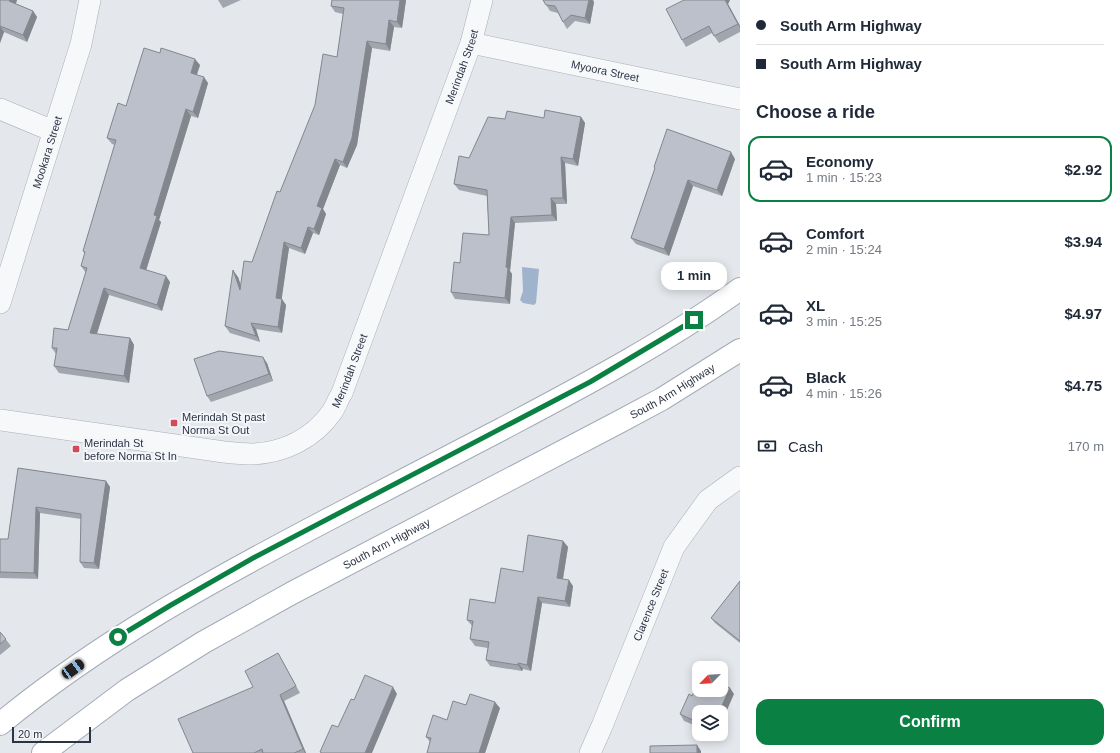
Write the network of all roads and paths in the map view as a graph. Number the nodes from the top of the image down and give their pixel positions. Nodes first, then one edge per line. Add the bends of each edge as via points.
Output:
1 (90, 0) edge
2 (482, 0) edge
3 (471, 43) junction
4 (740, 99) edge
5 (0, 110) edge
6 (53, 131) junction
7 (740, 289) edge
8 (0, 303) edge
9 (740, 350) edge
10 (0, 420) edge
11 (740, 477) edge
12 (0, 724) edge
13 (43, 753) edge
14 (590, 753) edge

1 - 6 street, Mookara Street via 81,44
2 - 3 street, Merindah Street
3 - 4 street, Myoora Street
3 - 10 street, Merindah Street via 342,393 320,427 292,446 251,454
5 - 6 street
6 - 8 street, Mookara Street
7 - 12 main road via 674,334 590,382 255,557 171,605 93,655
9 - 13 main road, South Arm Highway via 662,399 292,593 204,642 127,690
11 - 14 street, Clarence Street via 708,500 674,547

